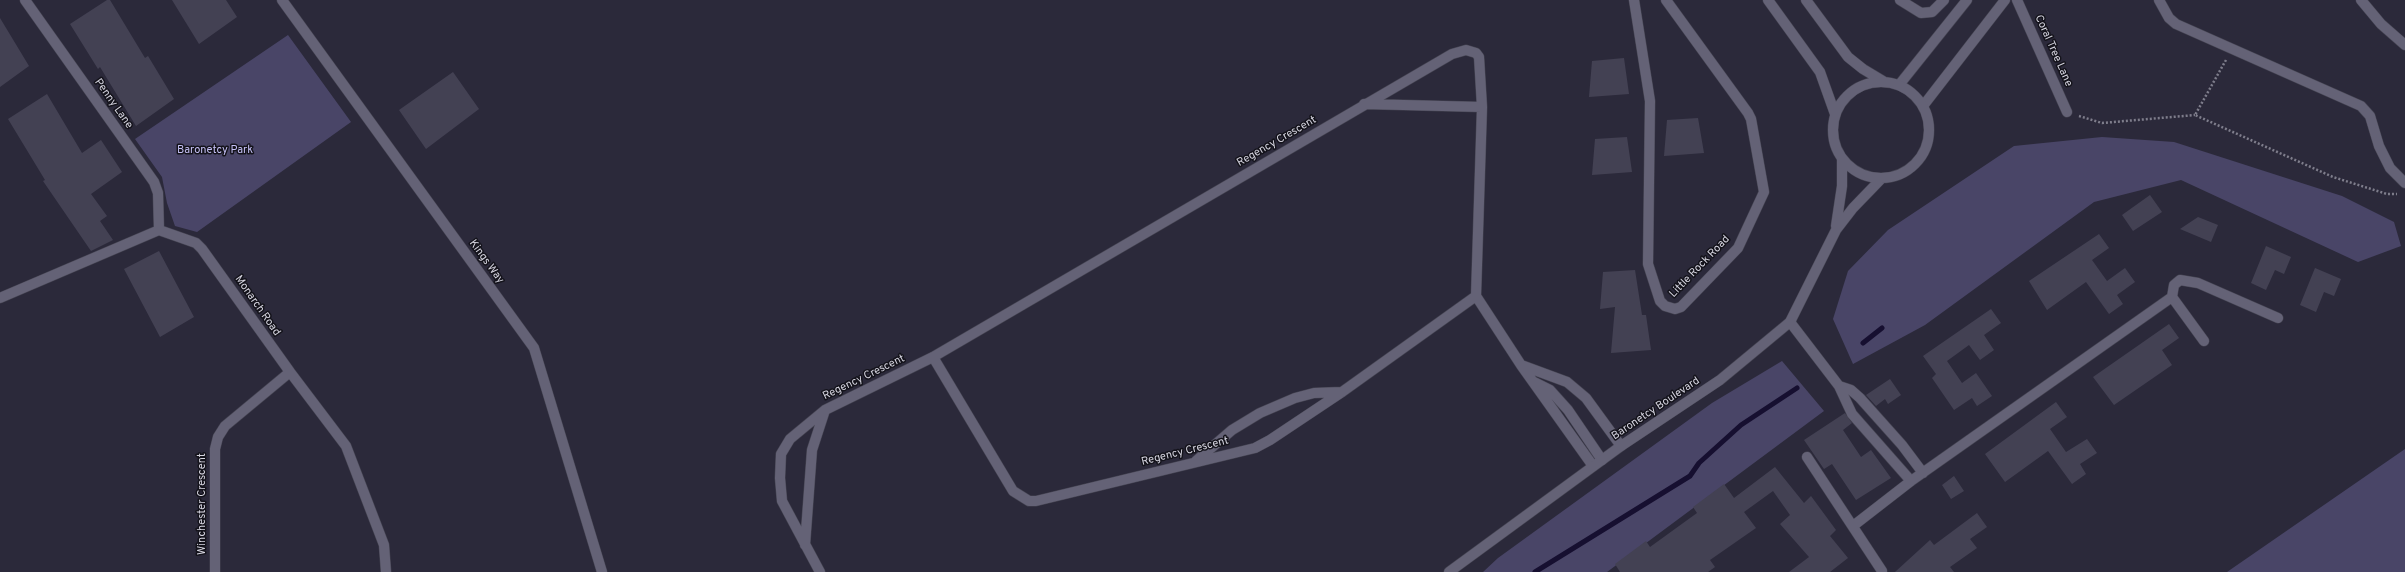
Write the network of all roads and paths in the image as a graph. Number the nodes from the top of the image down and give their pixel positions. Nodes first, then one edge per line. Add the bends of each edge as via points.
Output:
1 (25, 0) edge
2 (282, 0) edge
3 (1634, 0) edge
4 (1666, 0) edge
5 (1768, 0) edge
6 (1806, 0) edge
7 (1900, 0) edge
8 (1944, 0) edge
9 (1967, 0) edge
10 (2005, 0) edge
11 (2017, 0) edge
12 (2159, 0) edge
13 (2361, 0) edge
14 (2405, 44) edge
15 (2232, 48) junction
16 (1883, 81) junction
17 (1899, 85) junction
18 (1364, 104) junction
19 (1923, 106) junction
20 (1482, 107) junction
21 (2068, 112) joint
22 (1835, 114) junction
23 (2195, 115) junction
24 (1842, 158) junction
25 (1882, 178) junction
26 (2405, 183) edge
27 (2399, 194) dead end
28 (159, 230) junction
29 (1836, 230) junction
30 (1476, 296) junction
31 (2172, 297) junction
32 (0, 298) edge
33 (2278, 318) dead end
34 (1790, 322) junction
35 (2204, 341) dead end
36 (933, 358) junction
37 (1521, 365) junction
38 (290, 372) junction
39 (1532, 381) junction
40 (1839, 386) junction
41 (1342, 392) junction
42 (825, 410) junction
43 (1621, 446) junction
44 (1807, 457) dead end
45 (1602, 460) junction
46 (1195, 462) junction
47 (1593, 466) junction
48 (1923, 473) junction
49 (1911, 481) junction
50 (1853, 526) junction
51 (805, 546) junction
52 (1882, 571) dead end
53 (215, 572) edge
54 (386, 572) edge
55 (602, 572) edge
56 (820, 572) edge
57 (1449, 572) edge

1 - 28 street, Penny Lane via 154,182 158,193
2 - 55 street, Kings Way via 534,348
3 - 4 street, Little Rock Road via 1650,101 1648,264 1660,301 1669,308 1675,308 1681,306 1738,248 1764,192 1751,119
5 - 22 street via 1820,72
6 - 16 street via 1848,57 1863,70
7 - 8 street via 1921,14 1932,12
9 - 17 street
10 - 19 street
11 - 21 street, Coral Tree Lane
12 - 15 street via 2169,18 2176,24
13 - 14 street via 2381,24
15 - 23 path
15 - 26 street via 2361,106 2370,116 2379,146 2390,168
16 - 17 street
16 - 22 street via 1854,90 1841,102
17 - 19 street via 1915,95
18 - 20 street
18 - 20 street, Regency Crescent via 1452,54 1466,50 1476,53 1479,57
18 - 36 street, Regency Crescent
19 - 25 street via 1930,130 1923,154 1910,169 1896,176
20 - 30 street, Regency Crescent
21 - 23 path via 2102,123
22 - 24 street via 1833,137
23 - 27 path via 2333,176 2387,194
24 - 25 street via 1848,166 1862,174
24 - 29 street, Baronetcy Boulevard via 1842,186
25 - 29 street, Baronetcy Boulevard
28 - 32 street
28 - 38 street, Monarch Road via 185,238 202,249
29 - 34 street, Baronetcy Boulevard
30 - 37 street
30 - 41 street, Regency Crescent
31 - 33 street via 2176,282 2185,280 2198,283
31 - 35 street
31 - 48 street
34 - 40 street
34 - 43 street, Baronetcy Boulevard via 1720,380
36 - 42 street, Regency Crescent
36 - 46 street, Regency Crescent via 1013,491 1022,498 1036,501
37 - 39 street
37 - 43 street via 1567,382 1586,398
38 - 53 street, Winchester Crescent via 226,426 218,437 215,449
38 - 54 street, Monarch Road via 346,446 384,545
39 - 45 street via 1550,390 1568,410
39 - 47 street
40 - 48 street via 1851,390 1860,398
40 - 49 street via 1852,414
41 - 46 street, Regency Crescent via 1255,448
41 - 46 street via 1308,395 1260,413 1232,430
42 - 51 street via 812,450
42 - 51 street, Regency Crescent via 790,439 781,454 782,501
43 - 45 street, Baronetcy Boulevard
44 - 50 street
45 - 47 street, Baronetcy Boulevard
47 - 57 street, Baronetcy Boulevard
48 - 49 street
49 - 50 street
50 - 52 street
51 - 56 street, Regency Crescent

